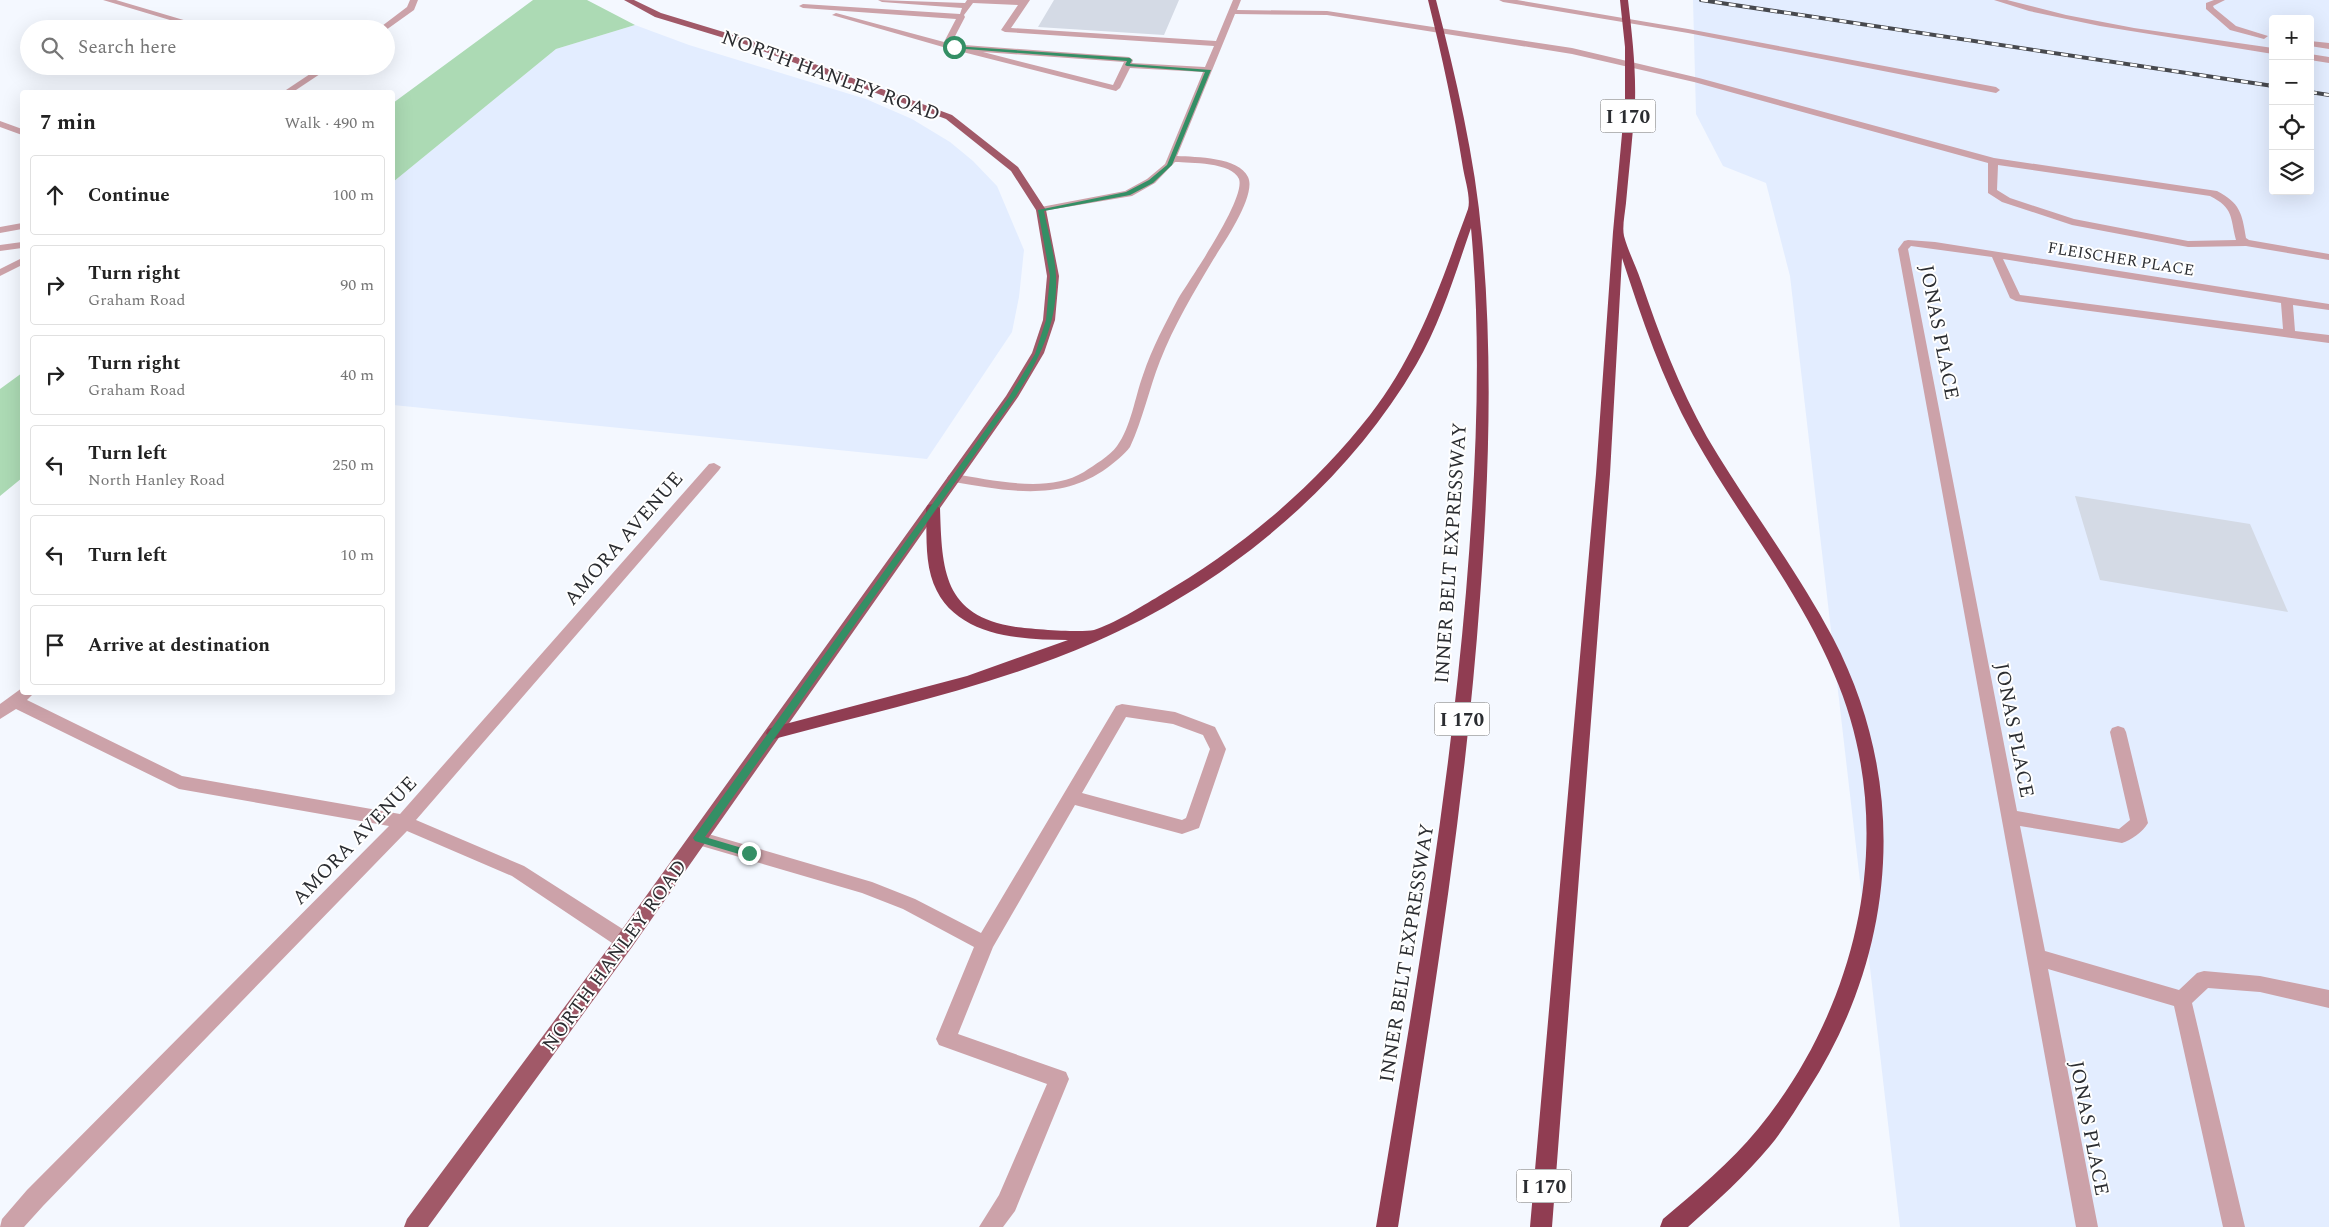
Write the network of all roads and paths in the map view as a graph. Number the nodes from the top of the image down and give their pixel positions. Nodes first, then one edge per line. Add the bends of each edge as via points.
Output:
1 (107, 0) edge
2 (414, 0) edge
3 (628, 0) edge
4 (882, 0) edge
5 (1238, 0) edge
6 (1432, 0) edge
7 (1502, 0) edge
8 (1624, 0) edge
9 (1998, 0) edge
10 (2221, 0) edge
11 (1025, 2) edge
12 (968, 6) junction
13 (1232, 12) junction
14 (961, 16) junction
15 (178, 20) edge
16 (394, 20) edge
17 (2268, 36) edge
18 (1219, 44) junction
19 (2314, 44) edge
20 (950, 46) junction
21 (1085, 46) junction
22 (2329, 46) edge
23 (2263, 50) junction
24 (2269, 51) edge
25 (2314, 58) edge
26 (2329, 60) edge
27 (1127, 65) junction
28 (1208, 70) junction
29 (314, 75) edge
30 (291, 90) edge
31 (1996, 90) dead end
32 (0, 124) edge
33 (20, 131) edge
34 (1172, 159) junction
35 (1993, 161) junction
36 (1473, 206) junction
37 (1041, 210) junction
38 (20, 226) edge
39 (0, 230) edge
40 (1618, 232) junction
41 (1908, 243) joint
42 (2246, 243) junction
43 (20, 244) edge
44 (0, 248) edge
45 (1996, 255) junction
46 (2329, 257) edge
47 (20, 262) edge
48 (0, 273) edge
49 (2287, 300) junction
50 (2329, 307) edge
51 (2289, 334) junction
52 (2329, 339) edge
53 (714, 467) dead end
54 (954, 478) junction
55 (933, 508) junction
56 (1095, 636) junction
57 (21, 697) edge
58 (0, 713) edge
59 (2118, 732) dead end
60 (774, 733) junction
61 (1071, 797) junction
62 (2010, 817) junction
63 (404, 822) junction
64 (698, 838) junction
65 (625, 941) junction
66 (984, 944) junction
67 (2036, 957) junction
68 (2329, 998) edge
69 (2182, 1000) junction
70 (10, 1227) edge
71 (415, 1227) edge
72 (990, 1227) edge
73 (1387, 1227) edge
74 (1541, 1227) edge
75 (1671, 1227) edge
76 (2087, 1227) edge
77 (2234, 1227) edge

1 - 15 street
2 - 16 street via 411,8
3 - 37 main road, NORTH HANLEY ROAD via 658,15 756,46 949,117 1015,169
4 - 12 street
5 - 13 street
6 - 36 highway, INNER BELT EXPRESSWAY / I 170 via 1459,114
7 - 31 street via 1697,32
8 - 40 highway, I 170 via 1630,101
9 - 23 street via 2079,20
10 - 17 street via 2209,5 2210,9 2232,28
11 - 12 street via 971,0
11 - 21 street via 1005,30
12 - 14 street
13 - 18 street
13 - 35 street via 1327,13 1572,50 1696,80
14 - 20 street
14 - 20 street via 803,6
17 - 23 street
18 - 21 street
18 - 28 street
19 - 22 street
20 - 21 street
20 - 27 street via 1116,88
21 - 27 street via 1130,60
23 - 24 street
25 - 26 street
27 - 28 street
28 - 34 street
29 - 30 street
32 - 33 street
34 - 37 street via 1151,181 1128,194
34 - 54 street via 1217,163 1238,170 1245,186 1230,223 1155,357 1122,448 1086,476 1059,486 999,486
35 - 42 street via 2213,193 2234,206 2241,239
35 - 42 street via 1992,191 2006,200 2072,222 2188,244
36 - 56 highway via 1411,363 1379,412 1335,464 1281,517 1230,559 1171,598
36 - 73 highway, INNER BELT EXPRESSWAY / I 170 via 1480,281 1483,377 1471,632 1437,920
37 - 54 main road, NORTH HANLEY ROAD via 1053,276 1049,320 1038,354 1012,397
38 - 39 street
40 - 74 highway, I 170 via 1604,474
40 - 75 highway via 1681,400 1801,596 1843,676 1862,730 1872,778 1877,828 1876,876 1868,928 1853,982 1830,1036 1800,1089 1761,1141
41 - 45 street, FLEISCHER PLACE
41 - 62 street, JONAS PLACE via 1903,249
42 - 46 street
43 - 44 street
45 - 49 street, FLEISCHER PLACE
45 - 51 street via 2016,298
47 - 48 street
49 - 50 street, FLEISCHER PLACE
49 - 51 street
51 - 52 street
53 - 63 street, AMORA AVENUE
54 - 55 main road, NORTH HANLEY ROAD
55 - 56 highway via 936,560 942,585 951,601 964,613 1005,631 1031,635
55 - 60 main road, NORTH HANLEY ROAD
56 - 60 highway via 964,682
57 - 58 street
57 - 63 street via 179,782
59 - 62 street via 2139,822 2122,836
60 - 64 main road, NORTH HANLEY ROAD
61 - 61 street via 1122,710 1175,718 1209,731 1218,750 1193,823 1182,827
61 - 66 street
62 - 67 street, JONAS PLACE
63 - 65 street via 518,871
63 - 70 street, AMORA AVENUE
64 - 65 main road, NORTH HANLEY ROAD
64 - 66 street via 866,887 909,904
65 - 71 main road, NORTH HANLEY ROAD
66 - 72 street via 946,1040 1059,1078 1007,1202
67 - 69 street
67 - 76 street, JONAS PLACE
68 - 69 street via 2260,984 2204,979
69 - 77 street

